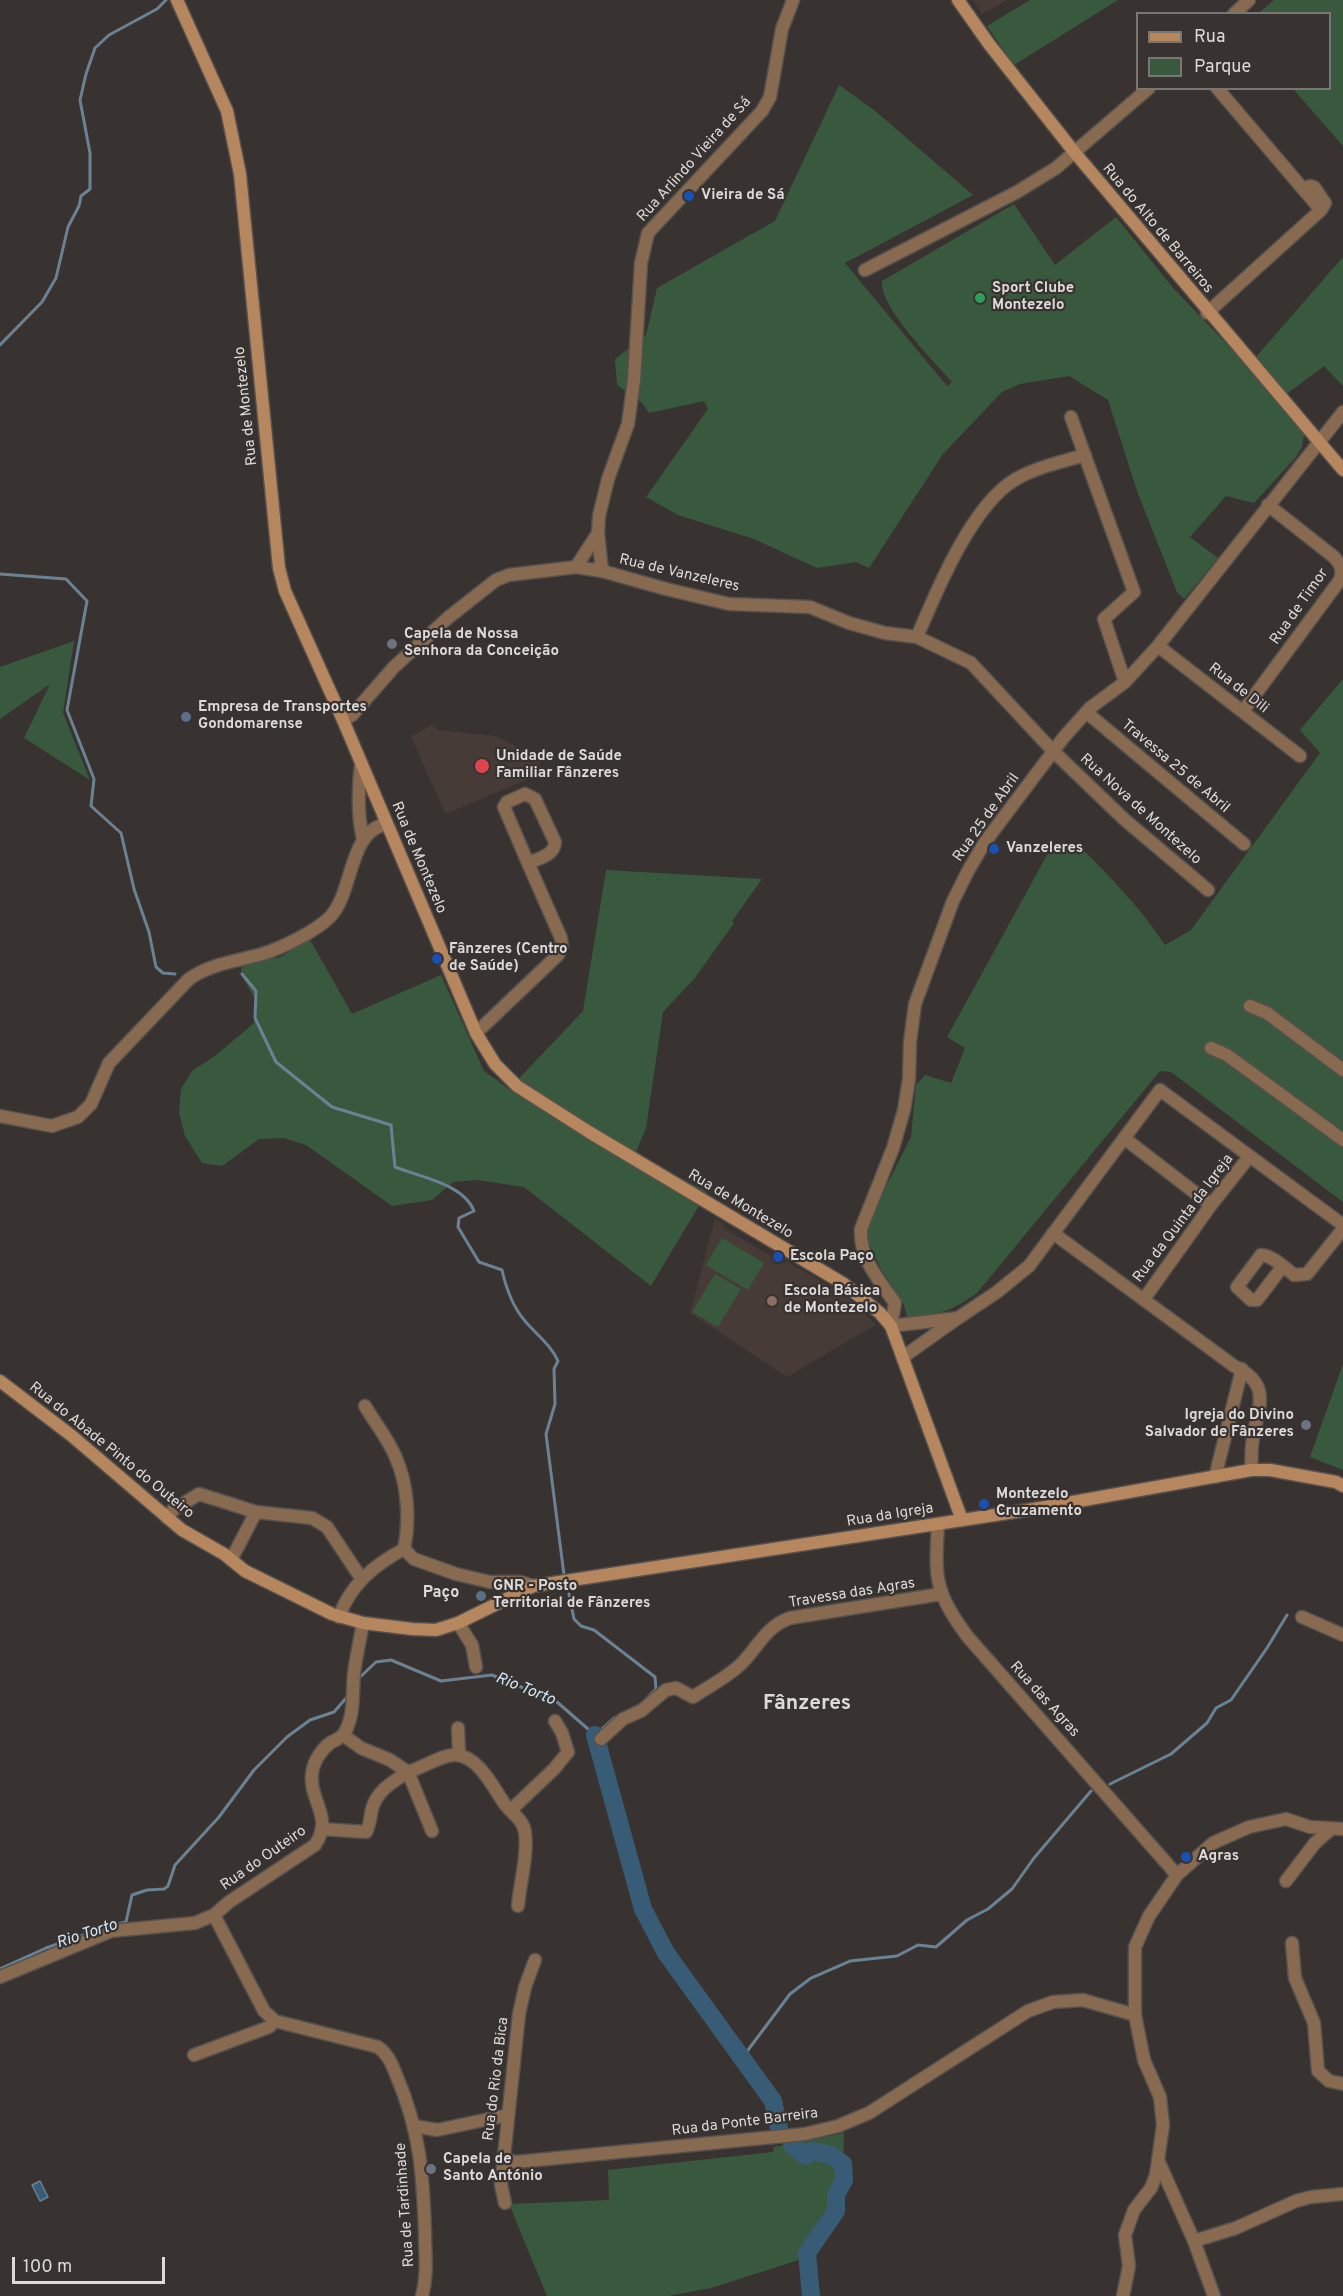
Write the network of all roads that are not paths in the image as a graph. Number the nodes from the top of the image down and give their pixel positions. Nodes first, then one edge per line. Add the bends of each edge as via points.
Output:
1 (177, 0) edge
2 (794, 0) edge
3 (958, 0) edge
4 (1249, 0) edge
5 (1235, 12) edge
6 (1147, 90) edge
7 (1219, 90) edge
8 (1075, 153) junction
9 (865, 270) dead end
10 (1207, 312) junction
11 (1343, 412) edge
12 (1071, 417) dead end
13 (1318, 441) junction
14 (1085, 455) junction
15 (1343, 470) edge
16 (1268, 505) junction
17 (597, 533) junction
18 (576, 567) junction
19 (602, 571) junction
20 (917, 637) junction
21 (1158, 646) junction
22 (1125, 682) junction
23 (1243, 711) junction
24 (1086, 712) junction
25 (343, 720) junction
26 (1053, 750) junction
27 (1300, 756) dead end
28 (361, 764) junction
29 (387, 824) junction
30 (363, 839) junction
31 (1244, 844) dead end
32 (528, 863) junction
33 (1208, 890) dead end
34 (1250, 1006) dead end
35 (476, 1033) junction
36 (1211, 1048) dead end
37 (1343, 1070) edge
38 (0, 1116) edge
39 (1124, 1138) junction
40 (1343, 1140) edge
41 (1249, 1157) junction
42 (1211, 1205) junction
43 (1343, 1227) edge
44 (1053, 1233) junction
45 (1283, 1266) dead end
46 (1144, 1299) junction
47 (958, 1318) junction
48 (891, 1326) junction
49 (903, 1358) junction
50 (1242, 1370) junction
51 (0, 1381) edge
52 (365, 1406) dead end
53 (1251, 1470) junction
54 (1215, 1477) junction
55 (1343, 1486) edge
56 (256, 1512) junction
57 (167, 1518) junction
58 (962, 1520) junction
59 (938, 1524) junction
60 (404, 1549) junction
61 (231, 1560) junction
62 (361, 1578) junction
63 (533, 1587) junction
64 (941, 1594) junction
65 (339, 1617) junction
66 (1302, 1617) dead end
67 (363, 1623) junction
68 (458, 1623) junction
69 (1343, 1635) edge
70 (476, 1667) dead end
71 (555, 1721) dead end
72 (458, 1728) dead end
73 (344, 1735) junction
74 (601, 1739) dead end
75 (459, 1755) junction
76 (408, 1772) junction
77 (511, 1810) junction
78 (322, 1829) junction
79 (1337, 1829) edge
80 (432, 1831) dead end
81 (1177, 1875) junction
82 (1286, 1881) dead end
83 (518, 1906) dead end
84 (213, 1915) junction
85 (1292, 1943) dead end
86 (535, 1960) dead end
87 (0, 1977) edge
88 (1136, 2015) junction
89 (275, 2021) junction
90 (194, 2055) dead end
91 (1343, 2084) edge
92 (508, 2115) junction
93 (414, 2126) junction
94 (1158, 2159) junction
95 (503, 2160) junction
96 (1343, 2194) edge
97 (505, 2203) dead end
98 (1194, 2241) junction
99 (422, 2296) edge
100 (1123, 2296) edge
101 (1214, 2296) edge

1 - 25 street, Rua de Montezelo via 226,111 240,174 279,568 285,591
2 - 17 street, Rua Arlindo Vieira de Sá via 782,29 770,97 762,111 648,233 640,263 628,424 608,479
3 - 8 street, Rua do Alto de Barreiros
4 - 5 street
6 - 8 street
7 - 10 street via 1321,210
8 - 9 street via 1017,192
8 - 10 street, Rua do Alto de Barreiros
10 - 13 street, Rua do Alto de Barreiros
11 - 13 street, Rua 25 de Abril
12 - 14 street
13 - 15 street, Rua do Alto de Barreiros
13 - 16 street, Rua 25 de Abril
14 - 20 street via 1014,480 989,501 938,588
14 - 22 street via 1134,592 1104,619
16 - 21 street, Rua 25 de Abril
16 - 23 street, Rua de Timor via 1334,557 1343,572
17 - 18 street
17 - 19 street
18 - 19 street, Rua de Vanzeleres
18 - 25 street, Rua de Vanzeleres via 496,580 449,616
19 - 20 street, Rua de Vanzeleres via 729,604 810,607 867,628
20 - 26 street, Rua de Vanzeleres via 971,663
21 - 22 street, Rua 25 de Abril
21 - 23 street, Rua de Dili
22 - 24 street, Rua 25 de Abril
23 - 27 street, Rua de Dili
24 - 26 street, Rua 25 de Abril
24 - 31 street, Travessa 25 de Abril
25 - 28 street, Rua de Montezelo
26 - 33 street, Rua Nova de Montezelo via 1125,820
26 - 48 street, Rua 25 de Abril via 968,871 915,1004 904,1110 860,1240 895,1303
28 - 29 street, Rua de Montezelo
28 - 30 street via 358,788
29 - 30 street via 372,828
29 - 35 street, Rua de Montezelo
30 - 38 street via 331,916 265,953 202,970 189,979 109,1064 91,1104 78,1117 52,1126
32 - 32 street via 551,853 555,842 535,799 525,794 504,807
32 - 35 street via 562,947
34 - 37 street via 1267,1013
35 - 48 street, Rua de Montezelo via 495,1064 517,1086 844,1284
36 - 40 street via 1227,1055
39 - 41 street via 1160,1090
39 - 42 street
39 - 44 street
41 - 42 street, Rua da Quinta da Igreja
41 - 43 street
42 - 46 street, Rua da Quinta da Igreja
43 - 45 street via 1307,1274 1294,1275
44 - 46 street
44 - 47 street via 1029,1266
46 - 50 street
47 - 48 street
47 - 49 street
48 - 49 street, Rua de Montezelo
49 - 58 street, Rua de Montezelo
50 - 53 street via 1260,1390
50 - 54 street
51 - 57 street, Rua do Abade Pinto do Outeiro via 72,1436
52 - 60 street via 396,1457 408,1528
53 - 54 street, Rua da Igreja
53 - 55 street, Rua da Igreja via 1270,1470
54 - 58 street, Rua da Igreja
56 - 57 street via 199,1494
56 - 61 street
56 - 62 street via 312,1518 327,1527
57 - 61 street, Rua do Abade Pinto do Outeiro
58 - 59 street, Rua da Igreja
59 - 63 street, Rua da Igreja
59 - 64 street, Rua das Agras via 936,1568
60 - 62 street
60 - 63 street via 414,1559 456,1574
61 - 65 street, Rua do Abade Pinto do Outeiro via 245,1571
62 - 65 street via 344,1602
63 - 68 street, Rua do Abade Pinto do Outeiro
64 - 74 street, Travessa das Agras via 779,1622 743,1662 693,1697 676,1688 666,1690 641,1711 622,1719
64 - 81 street, Rua das Agras via 967,1636
65 - 67 street, Rua do Abade Pinto do Outeiro
66 - 69 street
67 - 68 street, Rua do Abade Pinto do Outeiro via 436,1630
67 - 73 street via 353,1704
68 - 70 street via 472,1645
71 - 77 street via 568,1752
72 - 75 street
73 - 76 street
73 - 78 street, Rua do Outeiro via 317,1757 312,1774
75 - 76 street via 445,1756
75 - 77 street via 485,1775
76 - 78 street via 378,1795 366,1832
76 - 80 street
77 - 83 street via 525,1830
78 - 84 street, Rua do Outeiro via 315,1845
79 - 81 street via 1310,1827 1286,1819 1249,1827 1213,1843
79 - 82 street via 1315,1843
81 - 88 street via 1149,1916 1135,1947
84 - 87 street, Rua do Outeiro via 195,1923 111,1931
84 - 89 street via 264,2011
85 - 91 street via 1295,1978 1314,2023 1318,2071 1329,2081
86 - 92 street, Rua do Rio da Bica via 519,2014
88 - 94 street via 1144,2061 1160,2097 1163,2125
88 - 95 street, Rua da Ponte Barreira via 1083,2000 1053,2002 1028,2011 869,2113 805,2134 516,2162
89 - 90 street via 269,2027
89 - 93 street, Rua de Tardinhade via 387,2053
92 - 93 street via 437,2130
92 - 95 street, Rua do Rio da Bica
93 - 99 street, Rua de Tardinhade via 423,2187 427,2279
94 - 98 street
94 - 100 street via 1150,2188 1134,2210 1125,2235 1129,2265
95 - 97 street, Rua do Rio da Bica via 501,2185
96 - 98 street via 1296,2201 1236,2228
98 - 101 street

